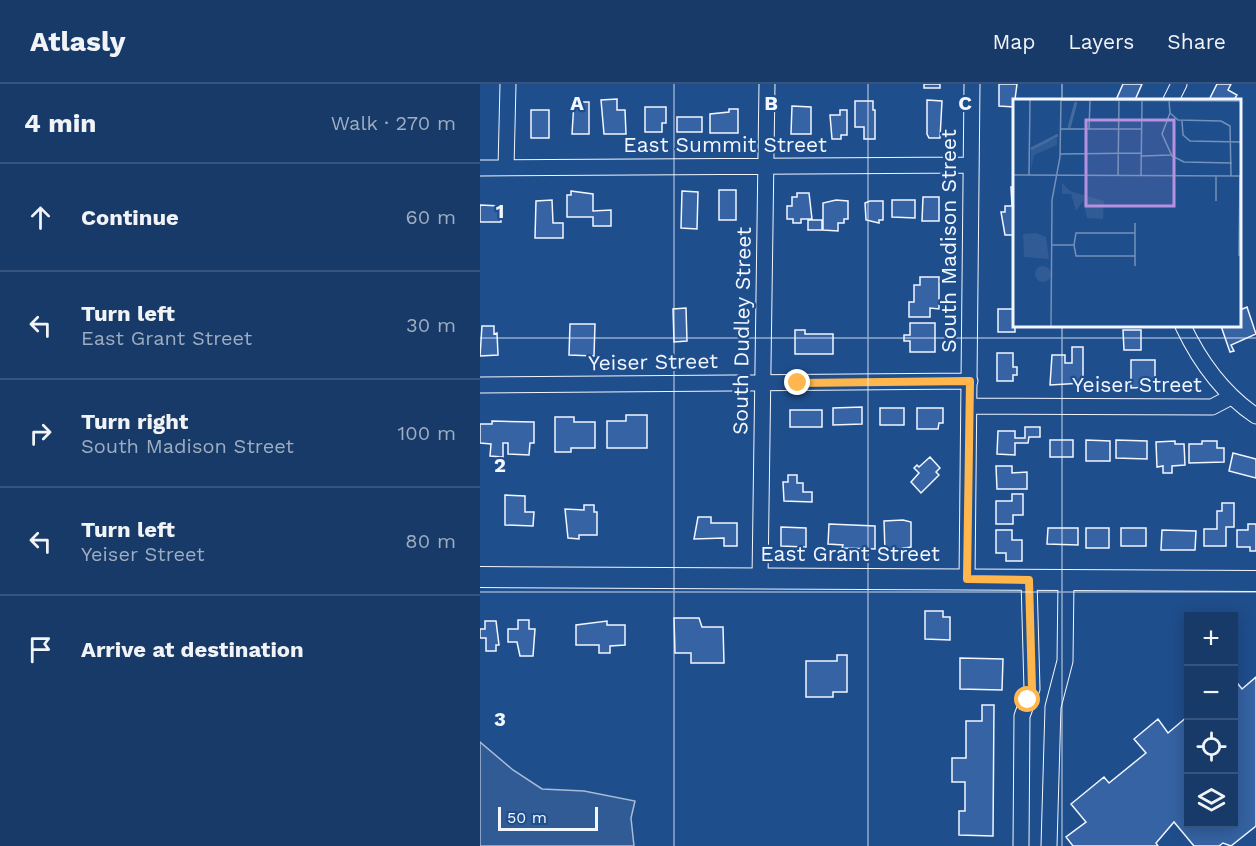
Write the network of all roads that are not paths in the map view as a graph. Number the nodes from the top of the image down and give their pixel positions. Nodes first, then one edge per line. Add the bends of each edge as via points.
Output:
1 (508, 84) edge
2 (767, 84) edge
3 (972, 84) edge
4 (1179, 84) edge
5 (1172, 99) edge
6 (765, 165) junction
7 (970, 165) junction
8 (480, 168) edge
9 (506, 168) junction
10 (1184, 327) edge
11 (970, 381) junction
12 (763, 382) junction
13 (480, 385) edge
14 (1231, 397) junction
15 (970, 406) junction
16 (1256, 416) edge
17 (480, 577) edge
18 (760, 578) junction
19 (967, 579) junction
20 (1029, 580) junction
21 (1066, 580) junction
22 (1256, 581) edge
23 (1021, 846) edge
24 (1049, 846) edge

1 - 9 street
2 - 6 street, South Dudley Street
3 - 7 street, South Madison Street
4 - 5 street
6 - 7 street, East Summit Street
6 - 9 street, East Summit Street
6 - 12 street, South Dudley Street
7 - 11 street, South Madison Street
8 - 9 street, East Summit Street
10 - 14 street via 1201,360
11 - 12 street, Yeiser Street
11 - 15 street, South Madison Street
12 - 13 street, Yeiser Street
12 - 18 street, South Dudley Street
14 - 15 street, Yeiser Street via 1212,407
14 - 16 street
15 - 19 street, South Madison Street
17 - 18 main road, East Grant Street
18 - 19 main road, East Grant Street
19 - 20 main road, East Grant Street
20 - 21 main road, East Grant Street
20 - 23 street via 1032,689 1022,716
21 - 22 main road, East Grant Street
21 - 24 street via 1065,661 1053,707

